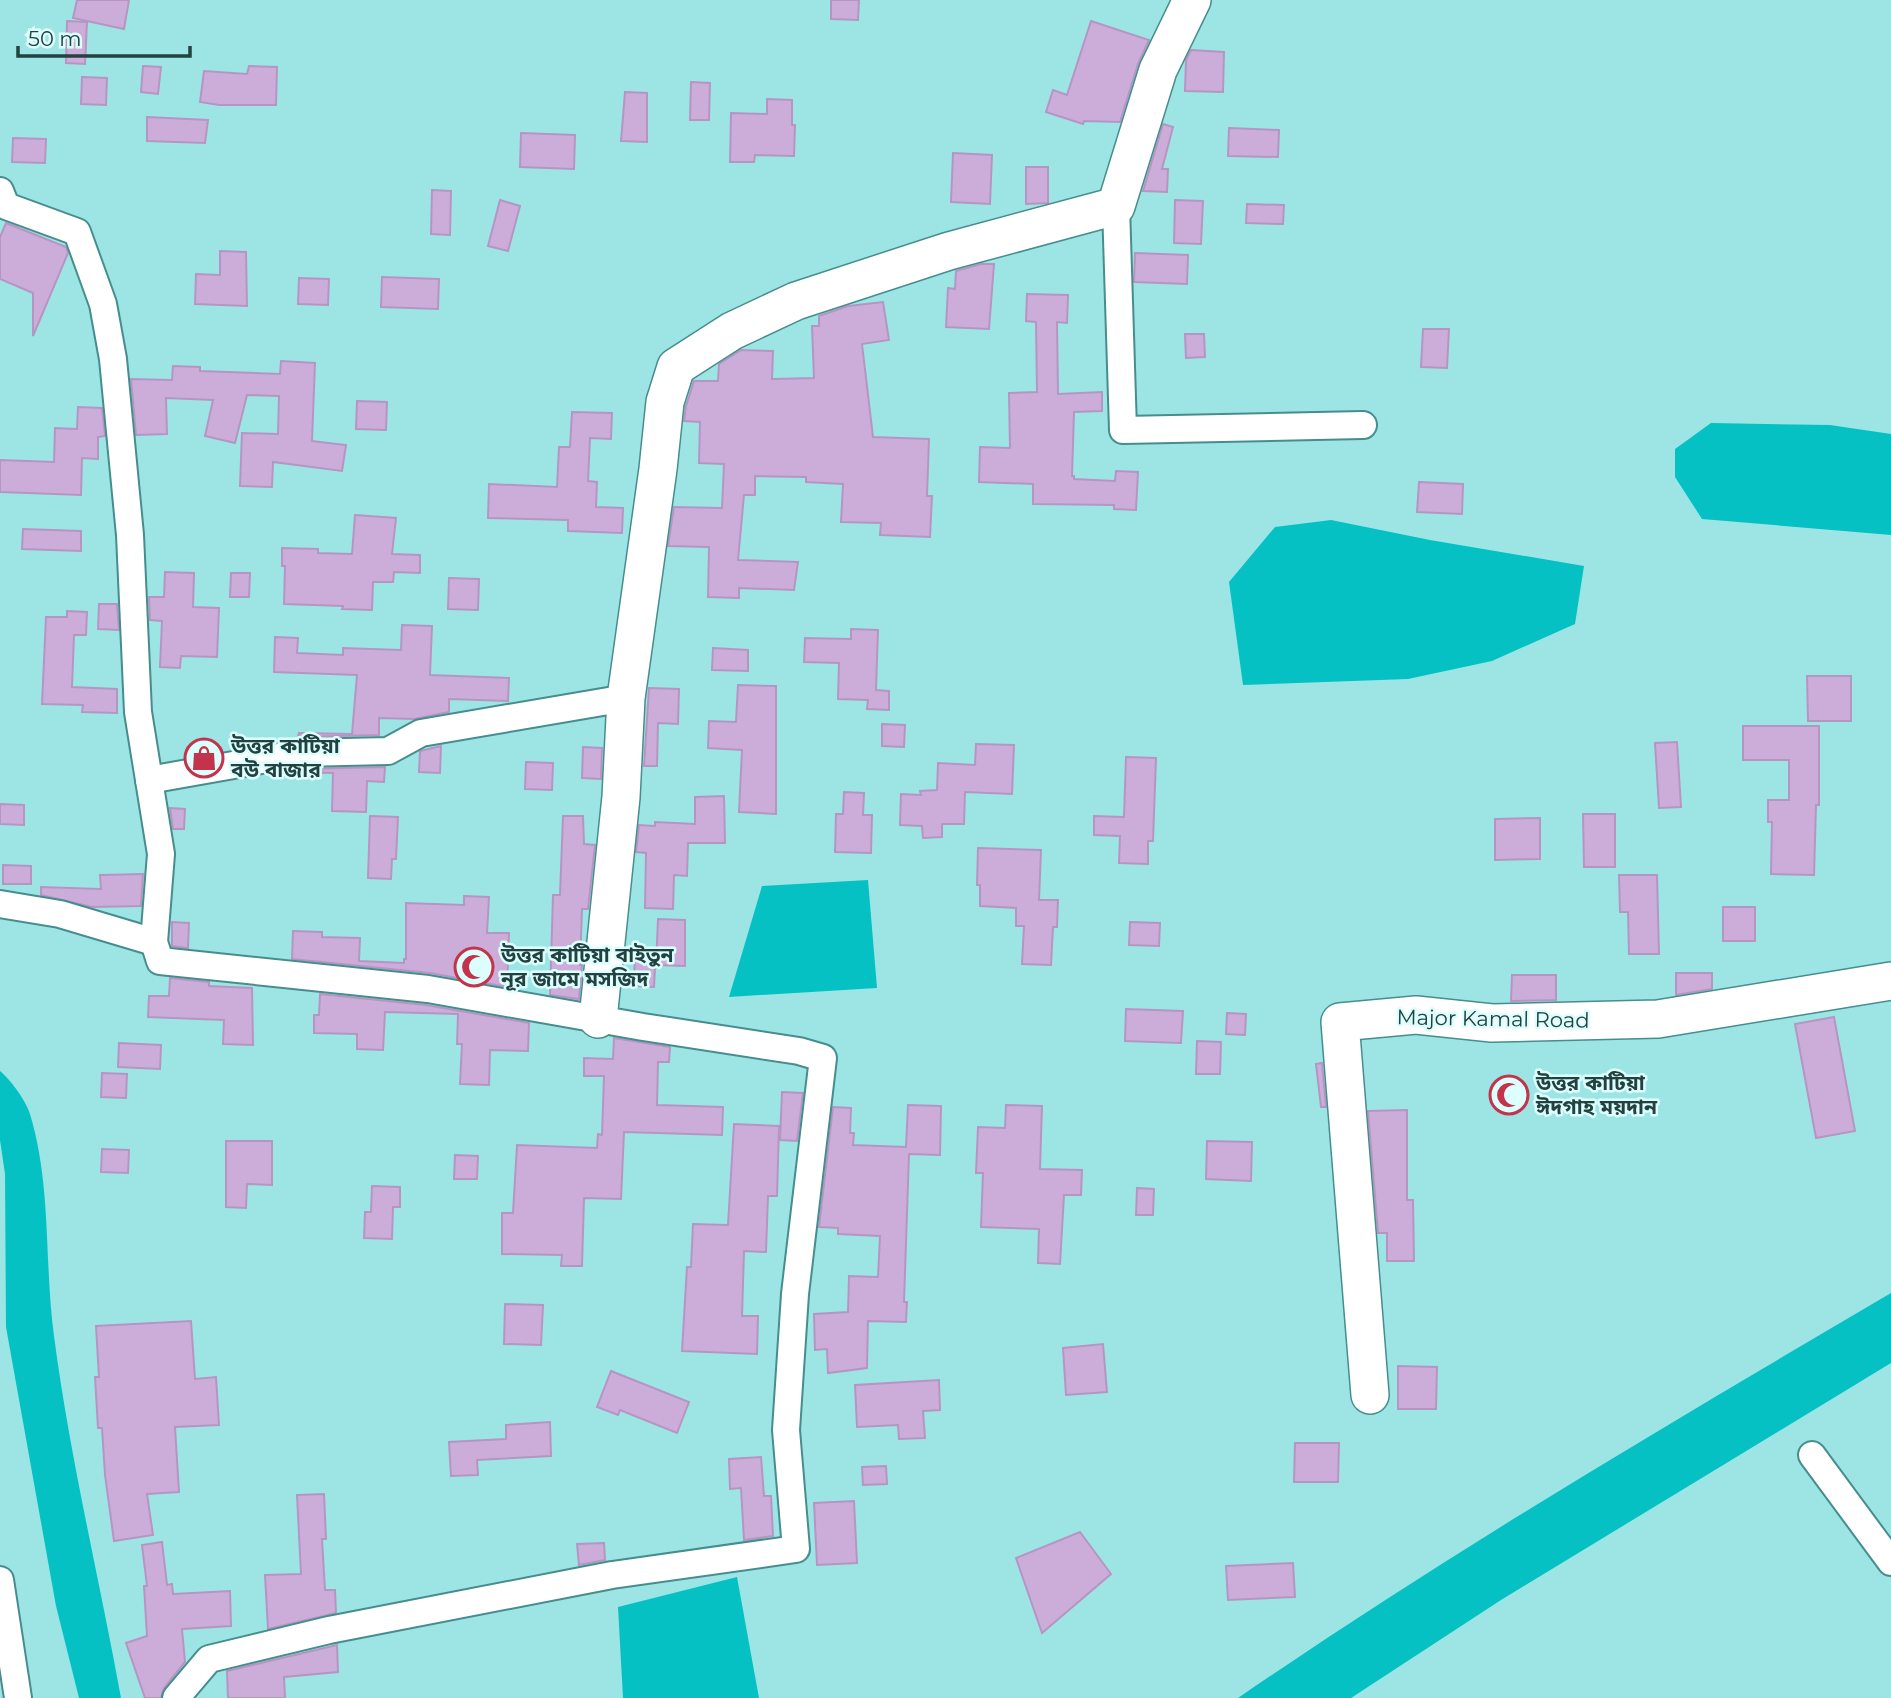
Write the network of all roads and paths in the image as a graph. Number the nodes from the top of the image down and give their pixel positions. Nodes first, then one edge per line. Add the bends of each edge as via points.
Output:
1 (1192, 0) edge
2 (0, 191) edge
3 (1116, 206) junction
4 (1363, 425) dead end
5 (626, 698) junction
6 (149, 780) junction
7 (0, 904) edge
8 (154, 942) junction
9 (1891, 981) edge
10 (598, 1019) junction
11 (1370, 1395) dead end
12 (1812, 1455) dead end
13 (1891, 1562) edge
14 (0, 1580) edge
15 (19, 1698) edge
16 (176, 1698) edge

1 - 3 street via 1158,70
2 - 6 street via 6,206 77,232 103,304 131,535 138,712
3 - 4 street via 1123,430
3 - 5 street via 949,251 796,301 732,331 676,367 664,402
5 - 6 street via 421,733 388,751 301,753
5 - 10 street via 621,797
6 - 8 street via 161,854
7 - 8 street via 61,914
8 - 10 street via 160,961 428,989
9 - 11 street, Major Kamal Road via 1658,1019 1492,1023 1416,1015 1340,1022
10 - 16 street via 823,1058 795,1294 786,1430 796,1549 612,1575 328,1629 209,1659
12 - 13 street
14 - 15 street

